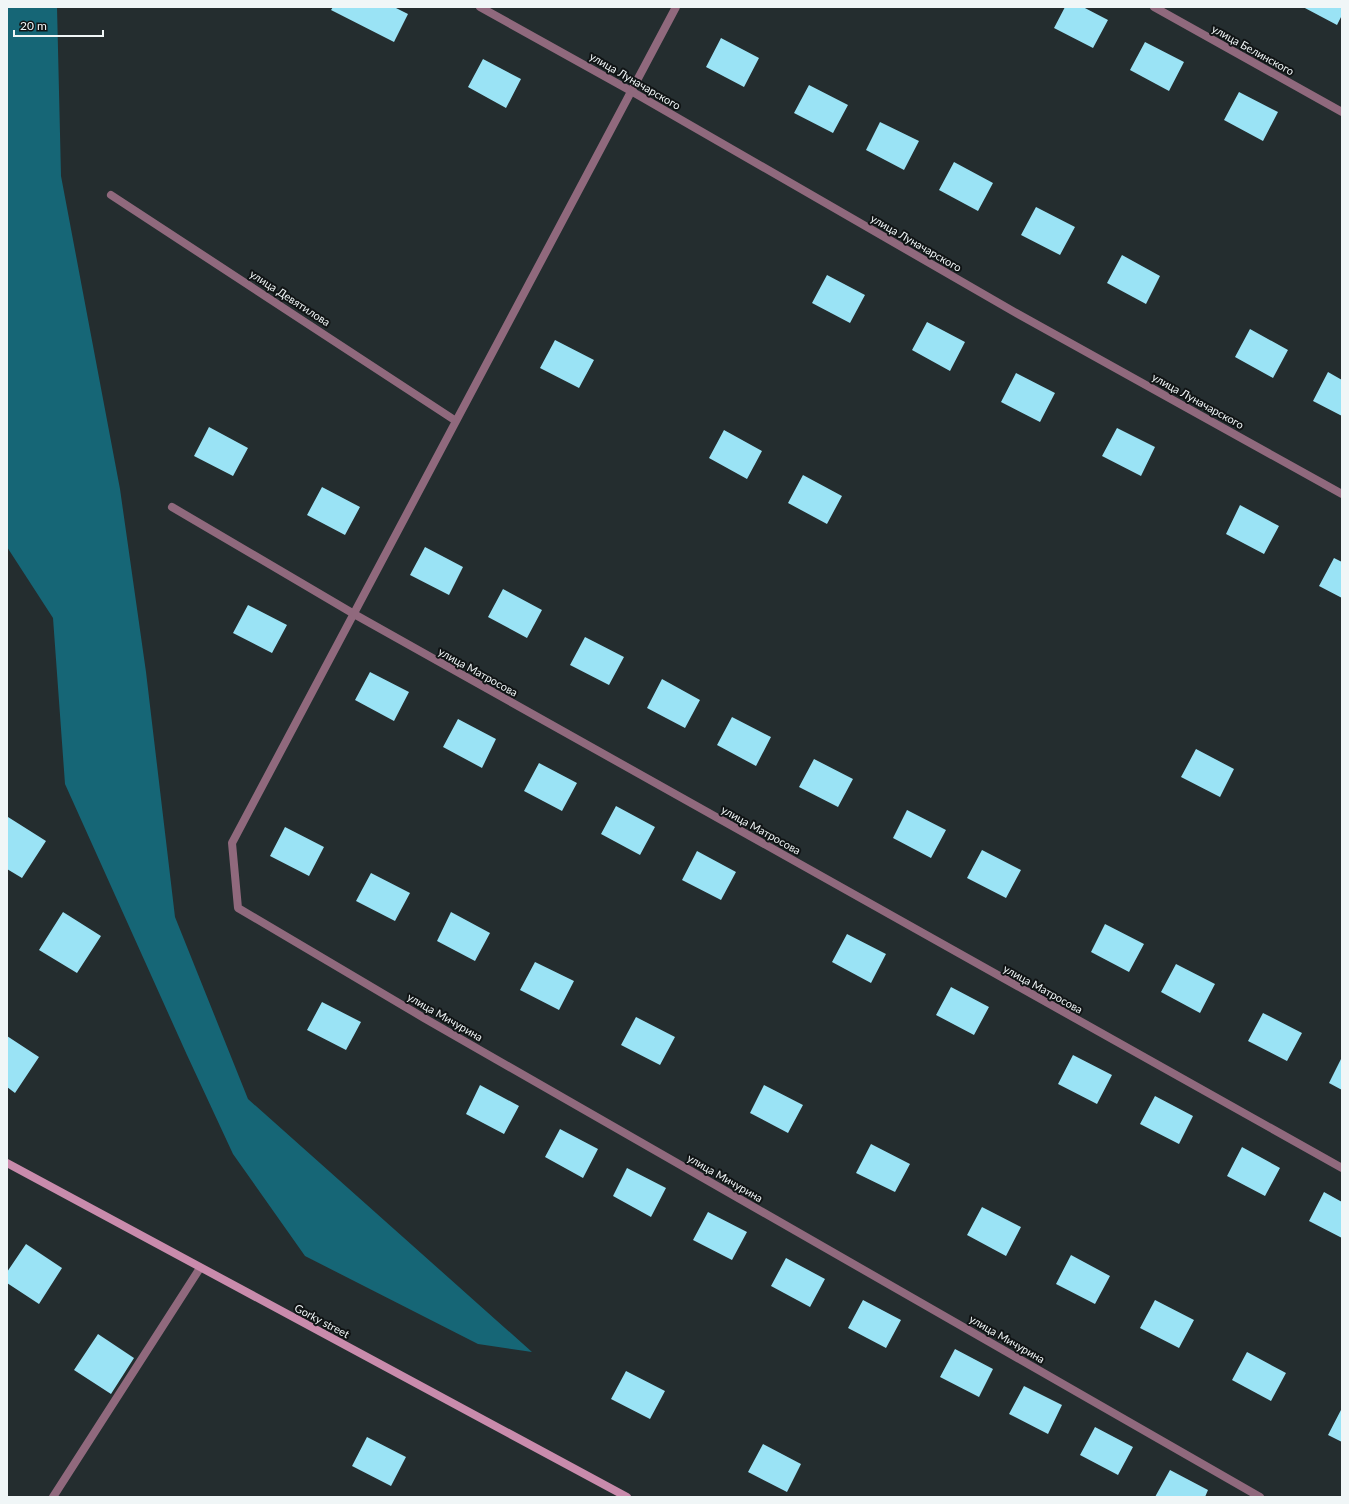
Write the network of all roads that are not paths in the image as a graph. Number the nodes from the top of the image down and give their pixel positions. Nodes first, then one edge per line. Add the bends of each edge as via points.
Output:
1 (480, 7) edge
2 (676, 7) edge
3 (1154, 7) edge
4 (631, 91) junction
5 (1342, 112) edge
6 (111, 195) dead end
7 (456, 420) junction
8 (1342, 494) edge
9 (172, 507) dead end
10 (354, 614) junction
11 (7, 1163) edge
12 (1342, 1168) edge
13 (200, 1268) junction
14 (53, 1497) edge
15 (627, 1497) edge
16 (1260, 1497) edge

1 - 4 street, улица Луначарского
2 - 4 street
3 - 5 street, улица Белинского
4 - 7 street
4 - 8 street, улица Луначарского via 1018,314
6 - 7 street, улица Девятилова
7 - 10 street
9 - 10 street, улица Матросова
10 - 12 street, улица Матросова
10 - 16 street, улица Мичурина via 232,842 238,908 431,1022
11 - 13 main road, Gorky street
13 - 14 street
13 - 15 main road, Gorky street

